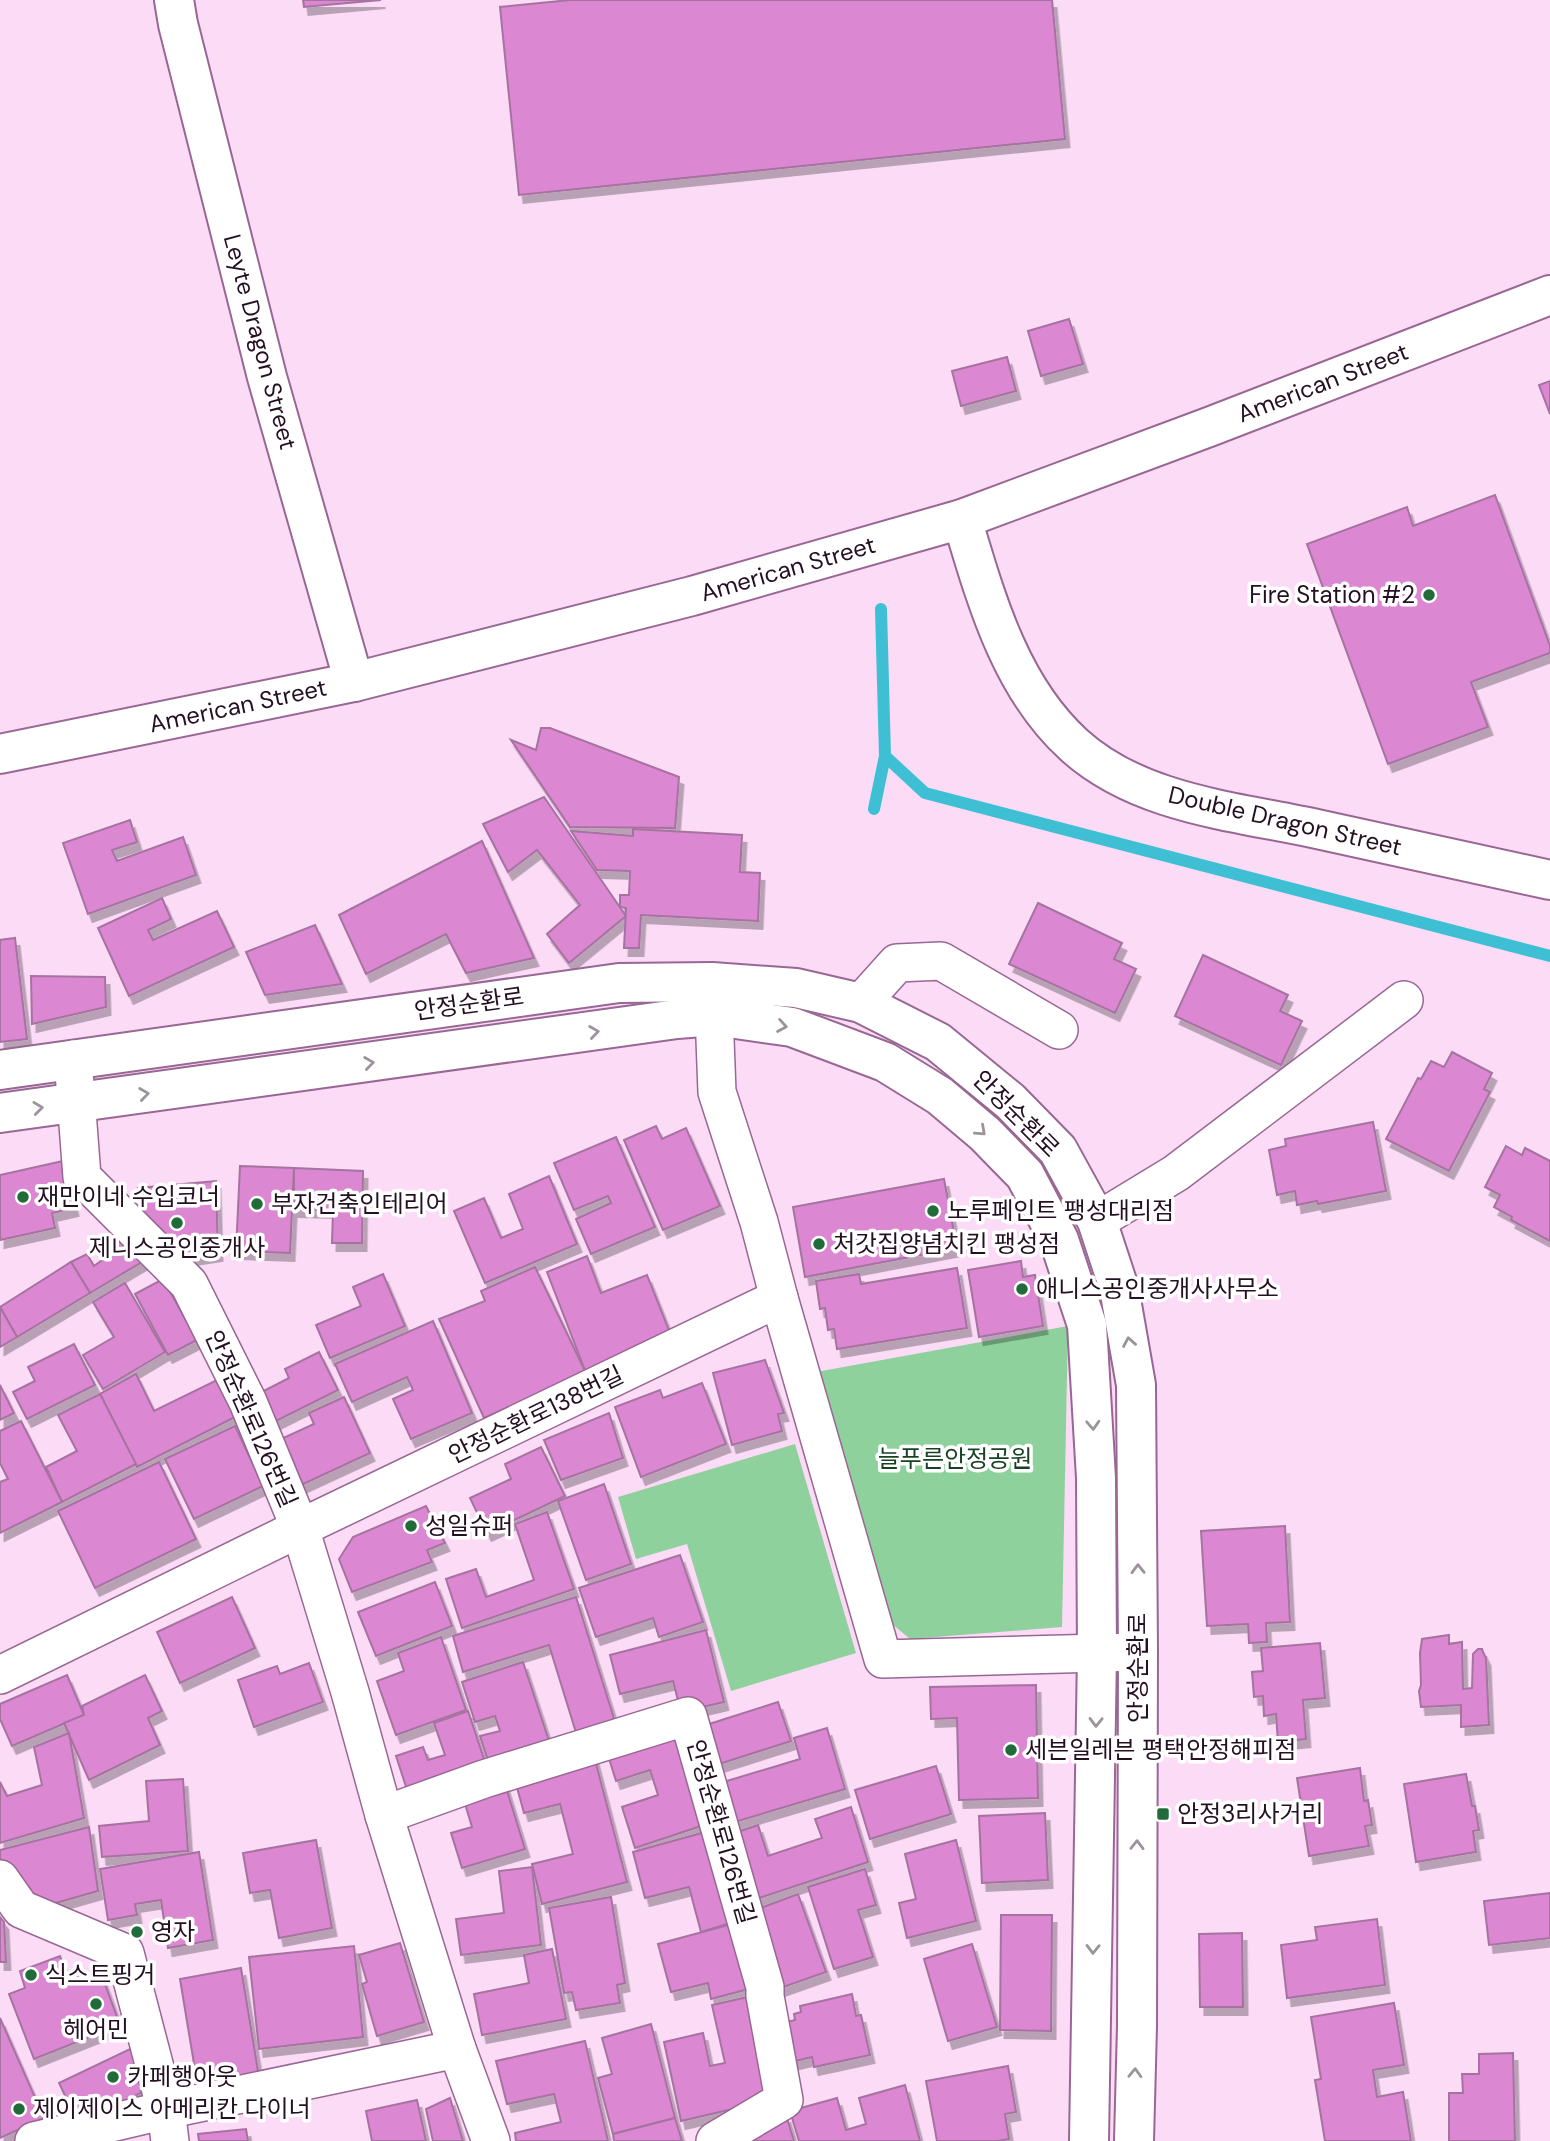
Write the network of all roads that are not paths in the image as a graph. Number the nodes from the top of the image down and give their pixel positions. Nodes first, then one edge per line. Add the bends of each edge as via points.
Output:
1 (174, 0) edge
2 (1550, 295) edge
3 (962, 519) junction
4 (354, 682) junction
5 (0, 754) edge
6 (1550, 880) edge
7 (713, 999) junction
8 (1404, 1000) dead end
9 (861, 1003) junction
10 (1059, 1030) dead end
11 (73, 1059) junction
12 (0, 1070) edge
13 (76, 1104) junction
14 (0, 1113) edge
15 (1097, 1222) junction
16 (779, 1298) junction
17 (300, 1528) junction
18 (1138, 1652) junction
19 (1097, 1654) junction
20 (0, 1675) edge
21 (384, 1815) junction
22 (0, 1879) edge
23 (457, 2049) junction
24 (168, 2126) edge
25 (1087, 2140) edge
26 (34, 2141) edge
27 (491, 2141) edge
28 (715, 2141) edge
29 (1134, 2141) edge

1 - 4 main road, Leyte Dragon Street via 267,377
2 - 3 main road, American Street
3 - 4 main road, American Street via 692,596
3 - 6 main road, Double Dragon Street via 1003,640 1025,683 1074,745 1106,768 1159,793 1202,805
4 - 5 main road, American Street
7 - 9 main road, 안정순환로 via 796,988
7 - 11 main road, 안정순환로 via 619,984
13 -> 7 main road, 안정순환로 via 677,1019
7 - 16 street via 717,1092
7 -> 19 main road, 안정순환로 via 885,1062 940,1096 1025,1175 1059,1240 1087,1325 1096,1478
8 - 15 street via 1176,1173
9 - 10 street via 897,962 941,961
9 - 15 main road, 안정순환로 via 938,1042 1010,1101 1058,1150
11 - 12 main road, 안정순환로
11 - 13 street, 안정순환로126번길
14 -> 13 main road, 안정순환로
13 - 17 street, 안정순환로126번길 via 82,1177 189,1284 248,1402
18 -> 15 main road, 안정순환로 via 1136,1385 1119,1288
16 - 17 street, 안정순환로138번길
16 - 19 street via 883,1659
17 - 20 street, 안정순환로138번길
17 - 21 street, 안정순환로126번길
18 - 19 street
29 -> 18 main road, 안정순환로
19 -> 25 main road, 안정순환로
21 - 23 street, 안정순환로126번길
21 - 28 street, 안정순환로126번길 via 688,1716 765,1987 783,2100
22 - 24 street via 21,1909 125,1953
23 - 24 street
23 - 27 street, 안정순환로126번길
24 - 26 street

